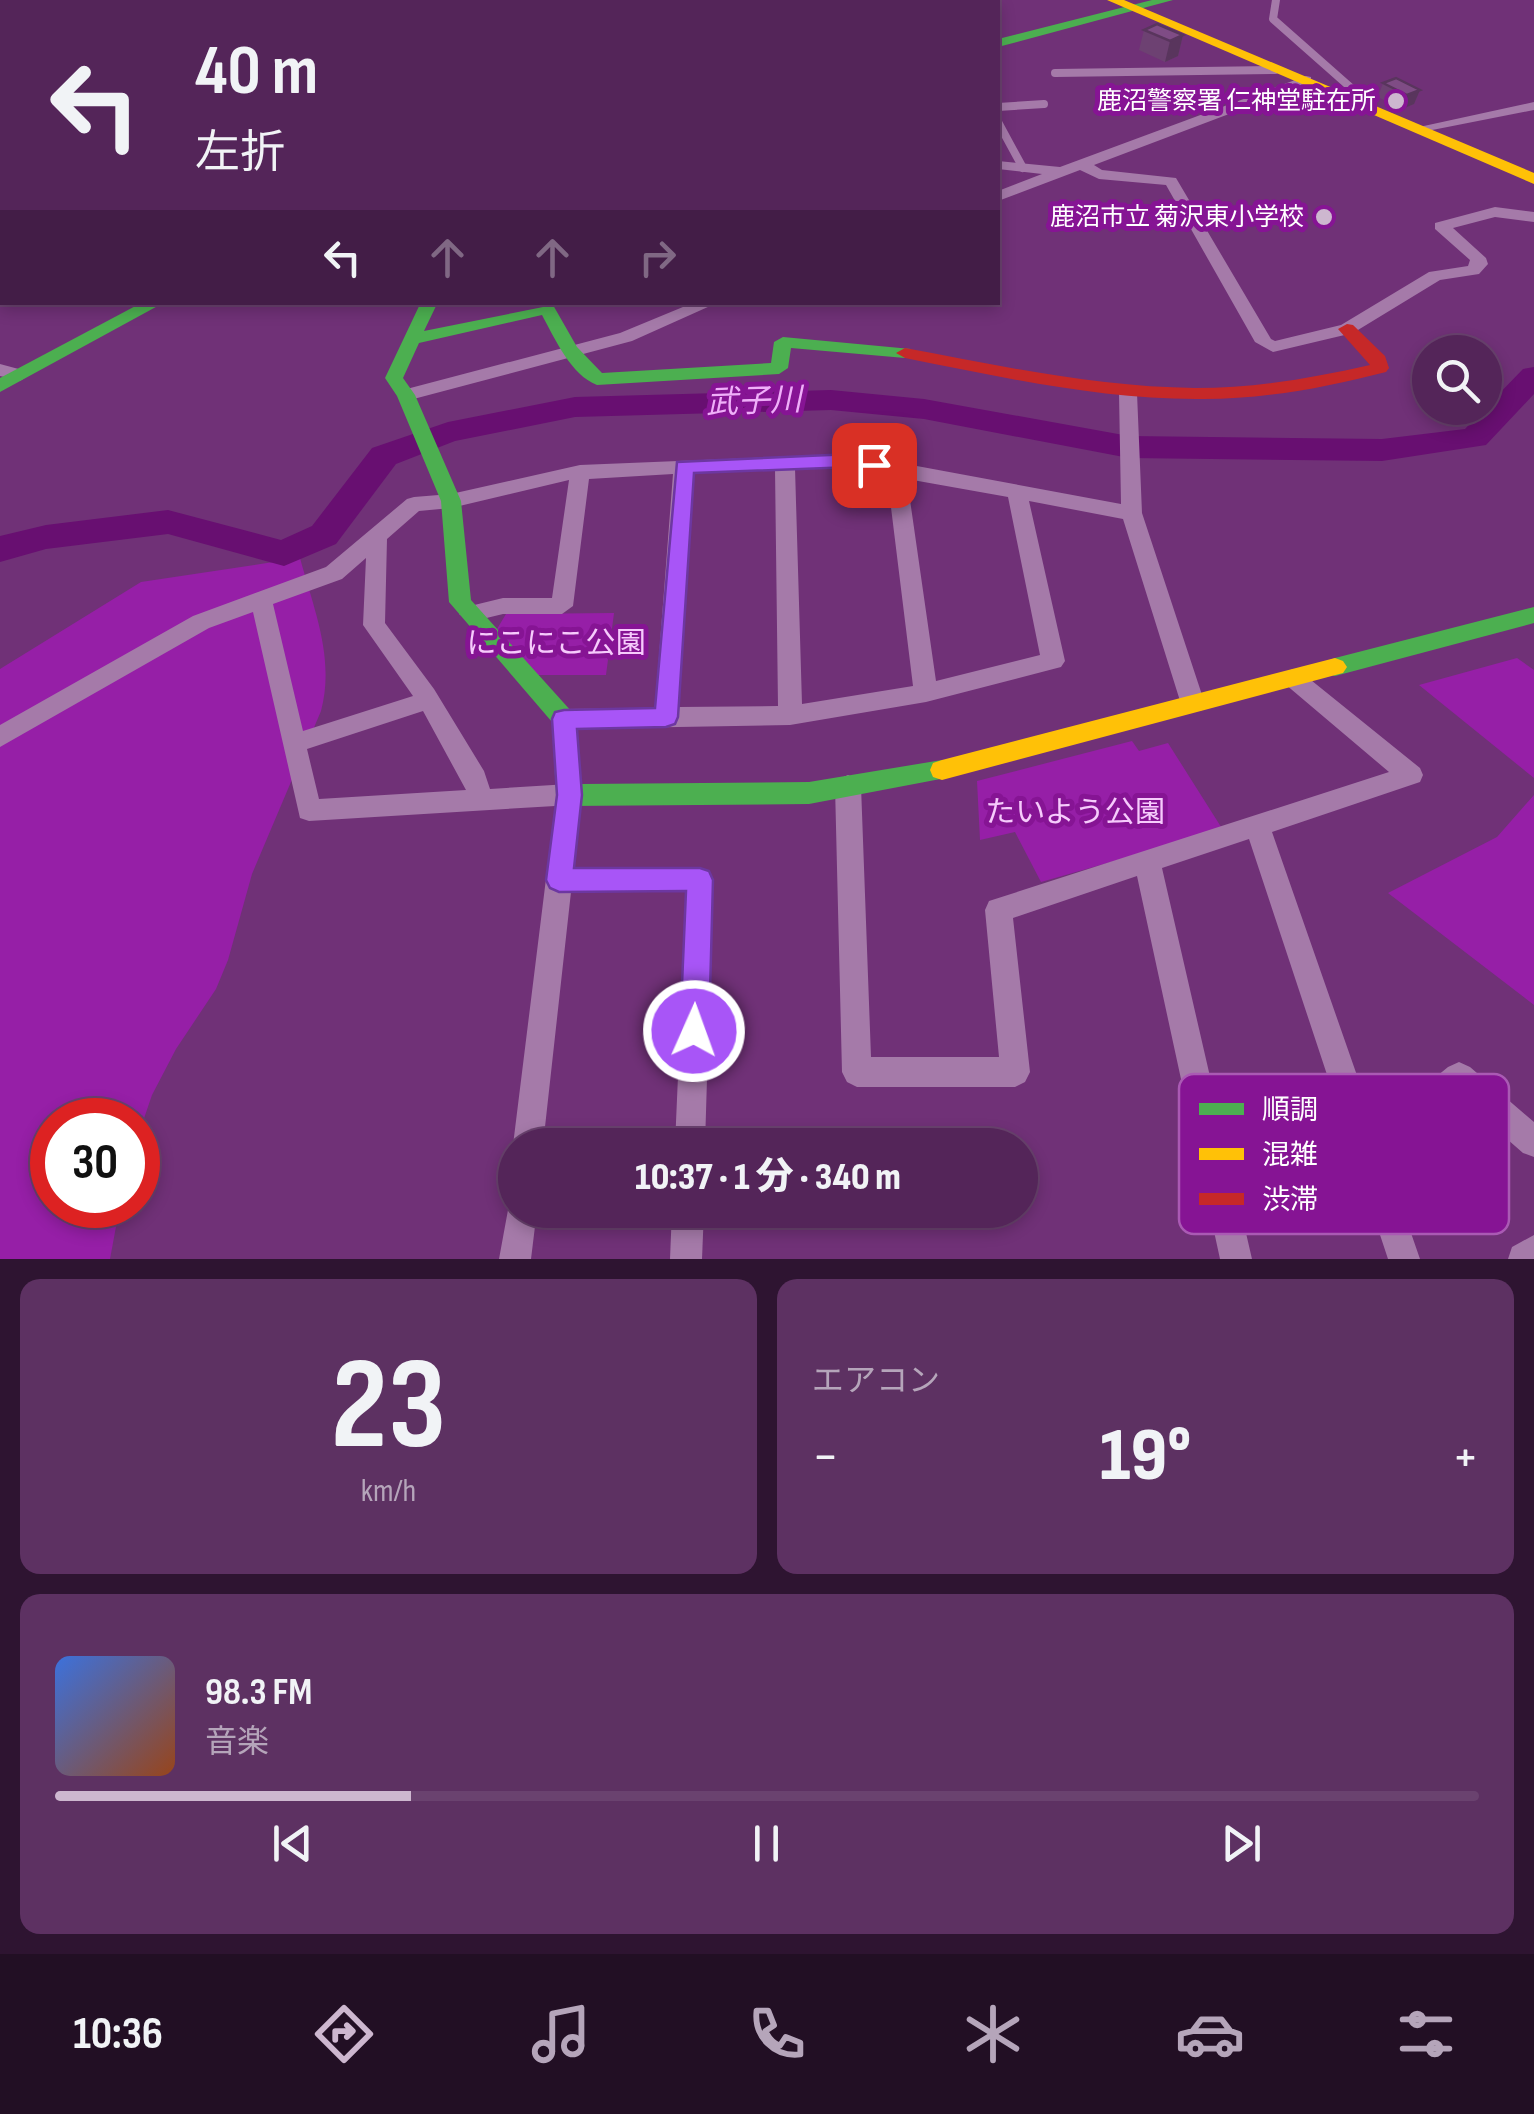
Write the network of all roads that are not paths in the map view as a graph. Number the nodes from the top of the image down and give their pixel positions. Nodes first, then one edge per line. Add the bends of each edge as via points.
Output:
1 (1167, 0) edge
2 (1276, 0) edge
3 (1122, 4) edge
4 (1000, 42) edge
5 (1279, 69) junction
6 (1055, 72) dead end
7 (1306, 80) junction
8 (1044, 104) dead end
9 (1362, 104) junction
10 (1534, 106) edge
11 (1000, 107) edge
12 (1000, 126) edge
13 (1417, 129) junction
14 (1000, 165) edge
15 (1023, 168) junction
16 (1073, 169) junction
17 (1534, 179) edge
18 (1000, 195) edge
19 (1534, 217) edge
20 (151, 305) edge
21 (703, 305) edge
22 (427, 306) dead end
23 (1348, 329) junction
24 (412, 339) junction
25 (570, 350) junction
26 (7, 377) edge
27 (1128, 393) junction
28 (406, 395) junction
29 (785, 462) junction
30 (684, 467) junction
31 (896, 470) junction
32 (580, 472) junction
33 (1017, 492) junction
34 (451, 501) junction
35 (1132, 513) junction
36 (377, 536) junction
37 (261, 600) junction
38 (470, 614) junction
39 (1534, 615) edge
40 (1294, 678) junction
41 (926, 692) junction
42 (428, 700) junction
43 (1193, 704) junction
44 (790, 714) junction
45 (666, 717) junction
46 (564, 719) junction
47 (0, 737) edge
48 (294, 744) junction
49 (848, 786) junction
50 (570, 795) junction
51 (481, 800) junction
52 (1257, 825) junction
53 (1147, 861) junction
54 (559, 880) junction
55 (1195, 1074) edge
56 (1341, 1074) edge
57 (1509, 1120) edge
58 (530, 1128) edge
59 (691, 1128) edge
60 (1534, 1142) edge
61 (518, 1228) edge
62 (687, 1228) edge
63 (1230, 1234) edge
64 (1396, 1234) edge
65 (1534, 1251) edge
66 (515, 1259) edge
67 (686, 1259) edge
68 (1236, 1259) edge
69 (1404, 1259) edge
70 (1524, 1259) edge

1 - 3 main road
2 - 9 lane via 1274,19
3 - 4 main road
3 - 5 main road
5 - 6 lane
5 - 7 main road
7 - 9 main road
7 - 16 street
8 - 11 lane
9 - 13 main road
10 - 13 street
12 - 15 lane
13 - 17 main road
14 - 15 street
15 - 16 street
16 - 18 street
16 - 23 street via 1171,181 1264,342 1289,345
19 - 23 street via 1495,212 1441,226 1480,264 1435,276
20 - 26 main road
21 - 25 street
22 - 24 main road
23 - 27 main road via 1380,368 1328,385 1272,392
24 - 25 main road via 547,309
24 - 28 main road via 394,378
25 - 27 main road via 596,379 779,368 782,342 868,347
25 - 28 street
27 - 35 street
28 - 34 main road
29 - 30 street
29 - 31 street via 852,461
29 - 44 street
30 - 32 street
30 - 45 street
31 - 33 street
31 - 41 street
32 - 34 street
32 - 38 street via 562,606 502,606
33 - 35 street
33 - 41 street via 1053,661
34 - 36 street via 414,504
34 - 38 main road via 460,602
35 - 43 street
36 - 37 street via 334,573
36 - 42 street via 374,624
37 - 47 street via 201,622
37 - 48 street
38 - 46 main road
39 - 40 main road
40 - 43 main road
40 - 52 street via 1411,774
41 - 44 street
42 - 48 street
42 - 51 street via 475,778
43 - 49 main road via 942,770
44 - 45 street
45 - 46 street
46 - 50 main road
48 - 51 street via 309,810
49 - 50 main road via 808,793
49 - 53 street via 857,1072 1015,1072 999,910
50 - 51 street
50 - 54 street
52 - 53 street
52 - 56 street
53 - 55 street
54 - 58 street
54 - 59 street via 700,880
57 - 60 street
61 - 66 street
62 - 67 street
63 - 68 street
64 - 69 street
65 - 70 street

